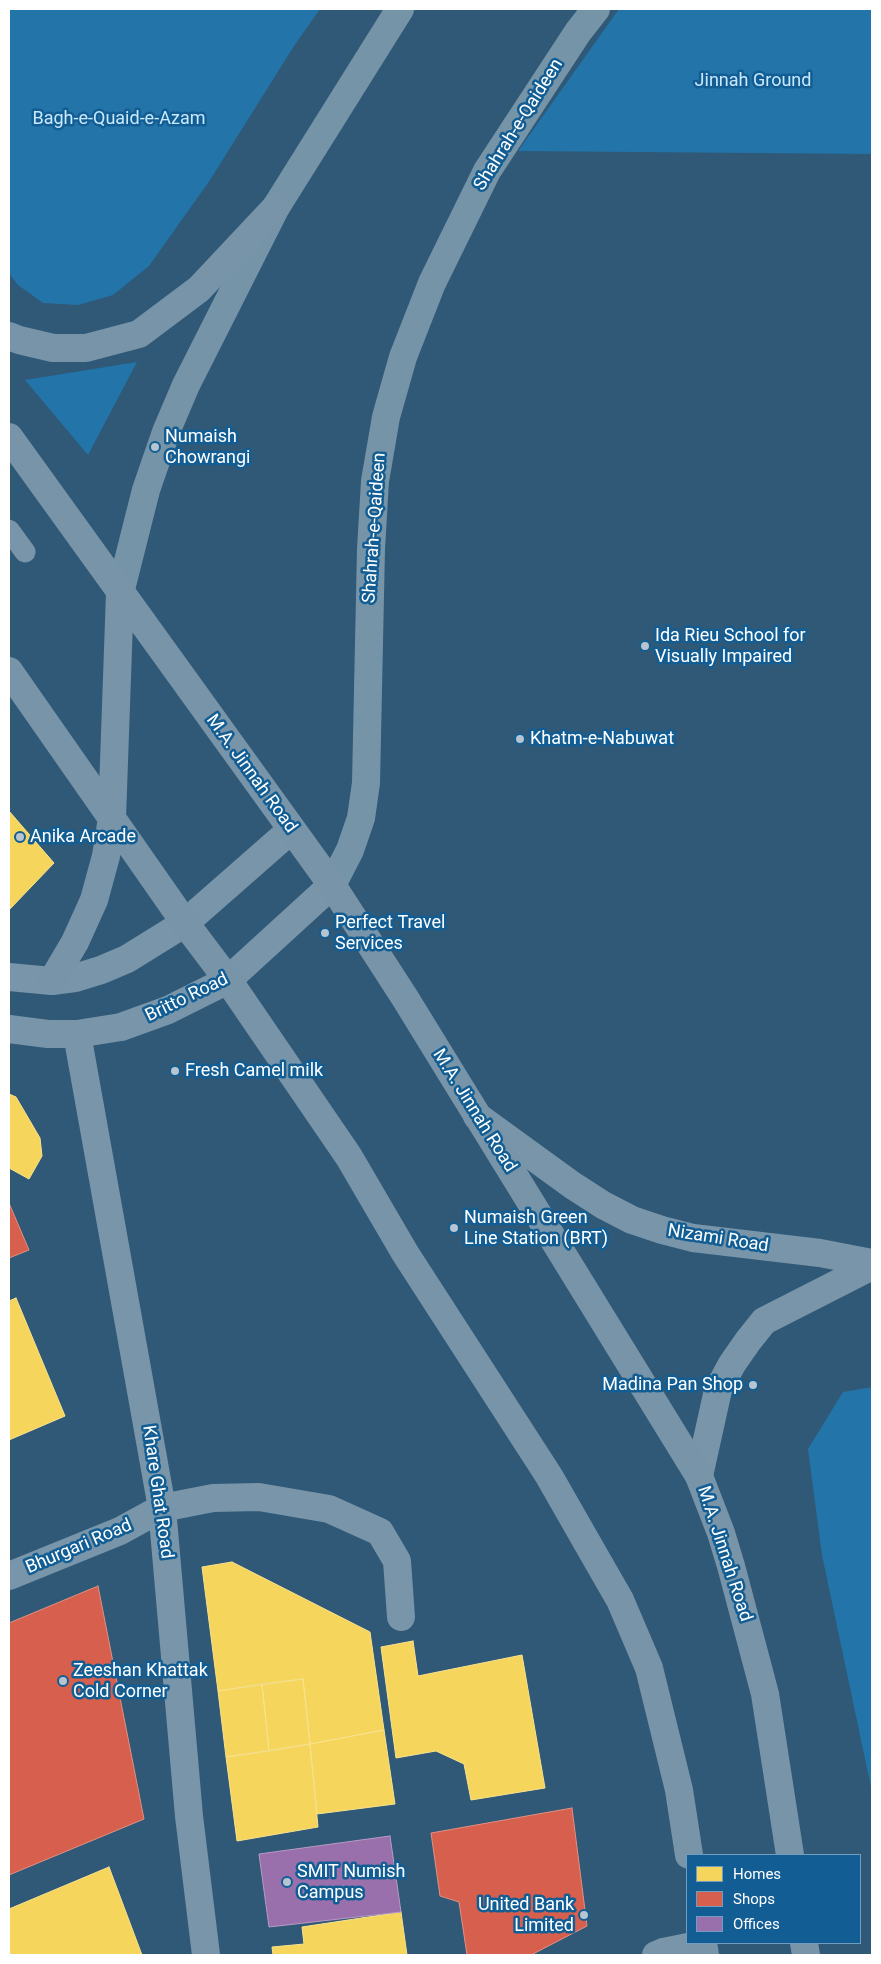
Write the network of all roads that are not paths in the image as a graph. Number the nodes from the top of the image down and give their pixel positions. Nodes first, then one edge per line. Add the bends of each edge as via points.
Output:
1 (400, 9) edge
2 (596, 9) edge
3 (276, 207) junction
4 (9, 336) edge
5 (9, 437) edge
6 (9, 530) edge
7 (25, 552) dead end
8 (120, 593) junction
9 (9, 671) edge
10 (112, 818) junction
11 (291, 830) junction
12 (332, 885) junction
13 (185, 923) junction
14 (9, 977) edge
15 (228, 980) junction
16 (52, 981) junction
17 (9, 1029) edge
18 (77, 1034) junction
19 (476, 1115) junction
20 (872, 1265) edge
21 (699, 1476) junction
22 (162, 1508) junction
23 (9, 1576) edge
24 (401, 1617) dead end
25 (689, 1854) edge
26 (790, 1854) edge
27 (704, 1947) edge
28 (206, 1955) edge
29 (656, 1955) edge

1 - 3 main road
2 - 12 main road, Shahrah-e-Qaideen via 487,171 432,283 403,357 386,417 375,481 366,783 350,850
3 - 4 highway via 199,289 139,334 86,348 53,348
3 - 8 main road via 186,385 166,432 146,490
5 - 8 highway, M.A. Jinnah Road
6 - 7 lane
8 - 10 highway
8 - 11 highway, M.A. Jinnah Road
9 - 10 highway
10 - 13 highway
10 - 16 highway via 94,900
11 - 12 highway, M.A. Jinnah Road
11 - 13 street
12 - 15 street, Britto Road
12 - 19 highway, M.A. Jinnah Road
13 - 15 highway
13 - 16 street via 127,959 75,978
14 - 16 street
15 - 18 street, Britto Road via 168,1010 121,1027
15 - 25 highway via 349,1157 405,1253 549,1476 620,1600 649,1668 678,1790
17 - 18 street, Britto Road
18 - 22 street, Khare Ghat Road
19 - 20 street, Nizami Road via 572,1185 632,1220 693,1238 820,1254
19 - 21 highway, M.A. Jinnah Road
20 - 21 street, Nizami Road via 764,1321 732,1364 718,1390
21 - 26 highway, M.A. Jinnah Road via 731,1566 764,1694
22 - 23 street, Bhurgari Road via 120,1531
22 - 24 street, Bhurgari Road via 213,1498 260,1497 329,1509 380,1532 396,1561
22 - 28 street, Khare Ghat Road via 189,1816
27 - 29 street

